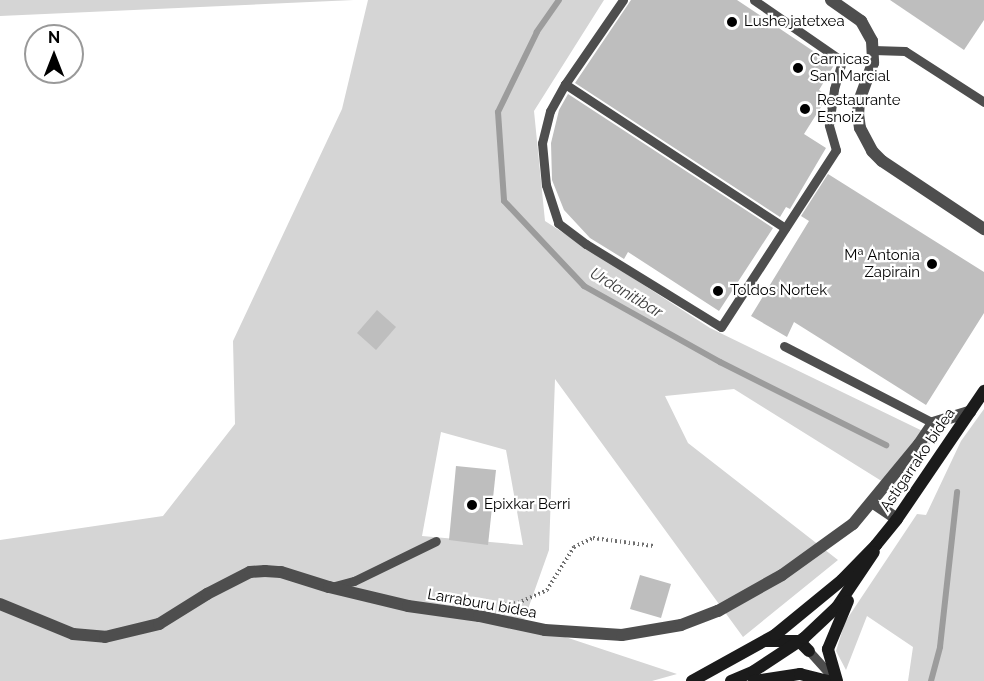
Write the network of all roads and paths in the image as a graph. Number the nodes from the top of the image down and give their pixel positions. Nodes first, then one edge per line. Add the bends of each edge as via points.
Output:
1 (623, 0) edge
2 (831, 0) edge
3 (757, 1) edge
4 (873, 50) junction
5 (565, 84) junction
6 (984, 102) edge
7 (785, 228) junction
8 (984, 229) edge
9 (784, 346) dead end
10 (984, 391) edge
11 (970, 412) junction
12 (933, 423) junction
13 (872, 502) junction
14 (897, 519) junction
15 (436, 541) dead end
16 (876, 545) junction
17 (653, 546) dead end
18 (842, 580) junction
19 (856, 581) junction
20 (329, 587) junction
21 (0, 604) edge
22 (496, 606) dead end
23 (766, 641) junction
24 (799, 641) junction
25 (809, 651) joint
26 (693, 681) edge
27 (731, 681) edge
28 (754, 681) edge
29 (829, 681) edge
30 (837, 681) edge

1 - 5 lane
2 - 4 street via 861,21
3 - 7 lane via 842,61 829,125 836,150
4 - 6 lane via 905,51
4 - 8 street via 873,63 860,101 860,128 872,151
5 - 7 lane
5 - 7 lane via 550,111 542,143 546,185 558,223 586,244 721,327
9 - 12 lane
10 - 11 main road, Astigarrako bidea
11 - 12 street
11 - 14 main road, Astigarrako bidea
12 - 13 street, Larraburu bidea
13 - 14 street
13 - 20 street, Larraburu bidea via 853,524 782,574 718,612 681,625 622,634 545,630 408,606
14 - 16 main road, Astigarrako bidea
15 - 20 lane via 354,581
16 - 18 main road, Astigarrako bidea
16 - 19 main road, Astigarrako bidea via 874,555
17 - 22 path via 593,537 574,547 547,590 518,603
18 - 23 main road, Astigarrako bidea
18 - 24 main road via 834,595 804,627
19 - 24 main road, Astigarrako bidea via 837,607
19 - 30 main road via 828,649
20 - 21 street, Larraburu bidea via 281,572 250,572 159,624 105,637 73,634
23 - 24 main road
23 - 26 main road, Astigarrako bidea
24 - 25 main road
24 - 27 main road, Astigarrako bidea via 754,671
25 - 30 lane
28 - 29 main road via 800,674

